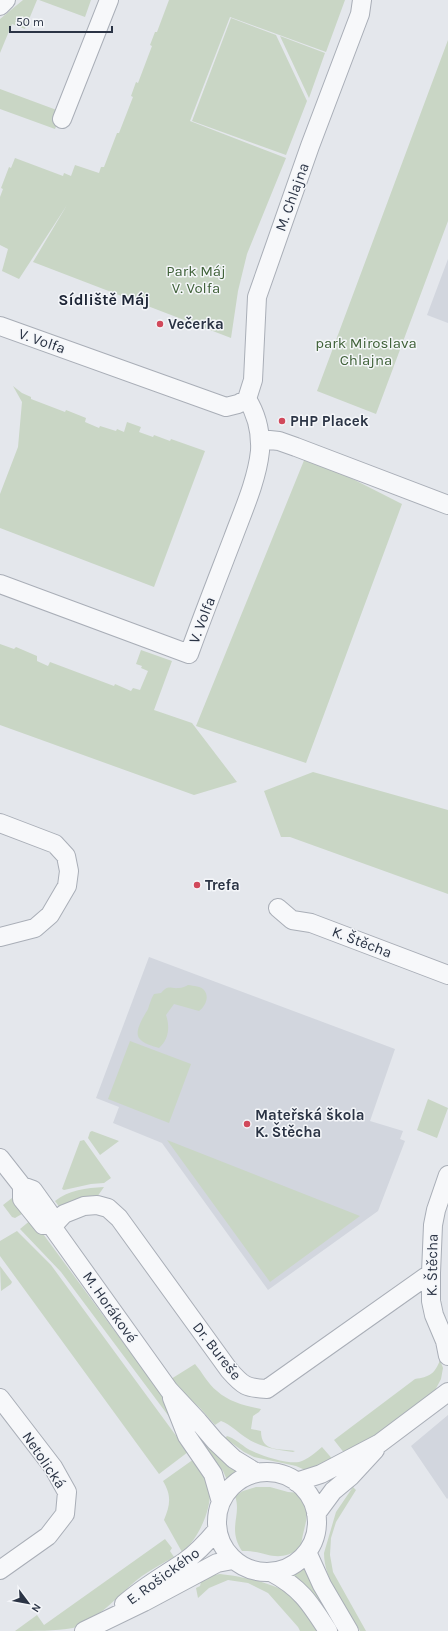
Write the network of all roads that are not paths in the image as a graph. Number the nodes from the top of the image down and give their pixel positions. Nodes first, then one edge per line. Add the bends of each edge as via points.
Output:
1 (6, 0) edge
2 (109, 0) edge
3 (362, 0) edge
4 (0, 6) edge
5 (62, 119) dead end
6 (0, 326) edge
7 (247, 399) junction
8 (260, 439) junction
9 (448, 505) edge
10 (0, 584) edge
11 (0, 823) edge
12 (278, 908) dead end
13 (0, 937) edge
14 (448, 975) edge
15 (0, 1158) edge
16 (448, 1175) edge
17 (51, 1226) junction
18 (431, 1272) junction
19 (448, 1356) edge
20 (169, 1390) junction
21 (448, 1392) edge
22 (0, 1398) edge
23 (380, 1442) junction
24 (257, 1473) junction
25 (296, 1482) junction
26 (221, 1502) junction
27 (316, 1514) junction
28 (217, 1530) junction
29 (307, 1552) junction
30 (233, 1560) junction
31 (0, 1570) edge
32 (271, 1572) junction
33 (106, 1619) junction
34 (84, 1631) edge
35 (328, 1631) edge
36 (350, 1631) edge

1 - 4 street
2 - 5 street
3 - 7 street, M. Chlajna via 360,14 257,297 253,380
6 - 7 street, V. Volfa via 226,407
7 - 8 street, V. Volfa via 256,416
8 - 9 street via 279,441
8 - 10 street, V. Volfa via 253,481 241,518 188,654
11 - 13 street via 55,844 66,856 69,871 67,886 50,914 35,928
12 - 14 street, K. Štěcha via 292,920 311,923
15 - 17 street, M. Horákové via 22,1186 22,1199 43,1225
16 - 18 street, K. Štěcha via 433,1225
17 - 18 street, Dr. Bureše via 64,1214 84,1206 108,1208 119,1218 229,1370 239,1382 249,1388 267,1389
17 - 20 street, M. Horákové
18 - 19 street, K. Štěcha via 431,1301
20 - 24 street, M. Horákové via 234,1459
20 - 26 street, M. Horákové via 186,1436 213,1474
21 - 23 street
22 - 31 street, Netolická via 53,1467 67,1492 65,1514 48,1536
23 - 25 street via 321,1474
23 - 27 street via 366,1461 333,1491
24 - 25 street via 271,1472 284,1475
24 - 26 street via 242,1479 230,1488
25 - 27 street via 306,1491
26 - 28 street
27 - 29 street via 313,1540
28 - 30 street via 220,1541
28 - 33 street, E. Rošického via 202,1547 154,1580
29 - 32 street via 285,1569
29 - 36 street via 322,1585
30 - 32 street via 257,1572
30 - 33 street, E. Rošického via 218,1564
32 - 35 street via 288,1582 309,1602
33 - 34 street, E. Rošického

